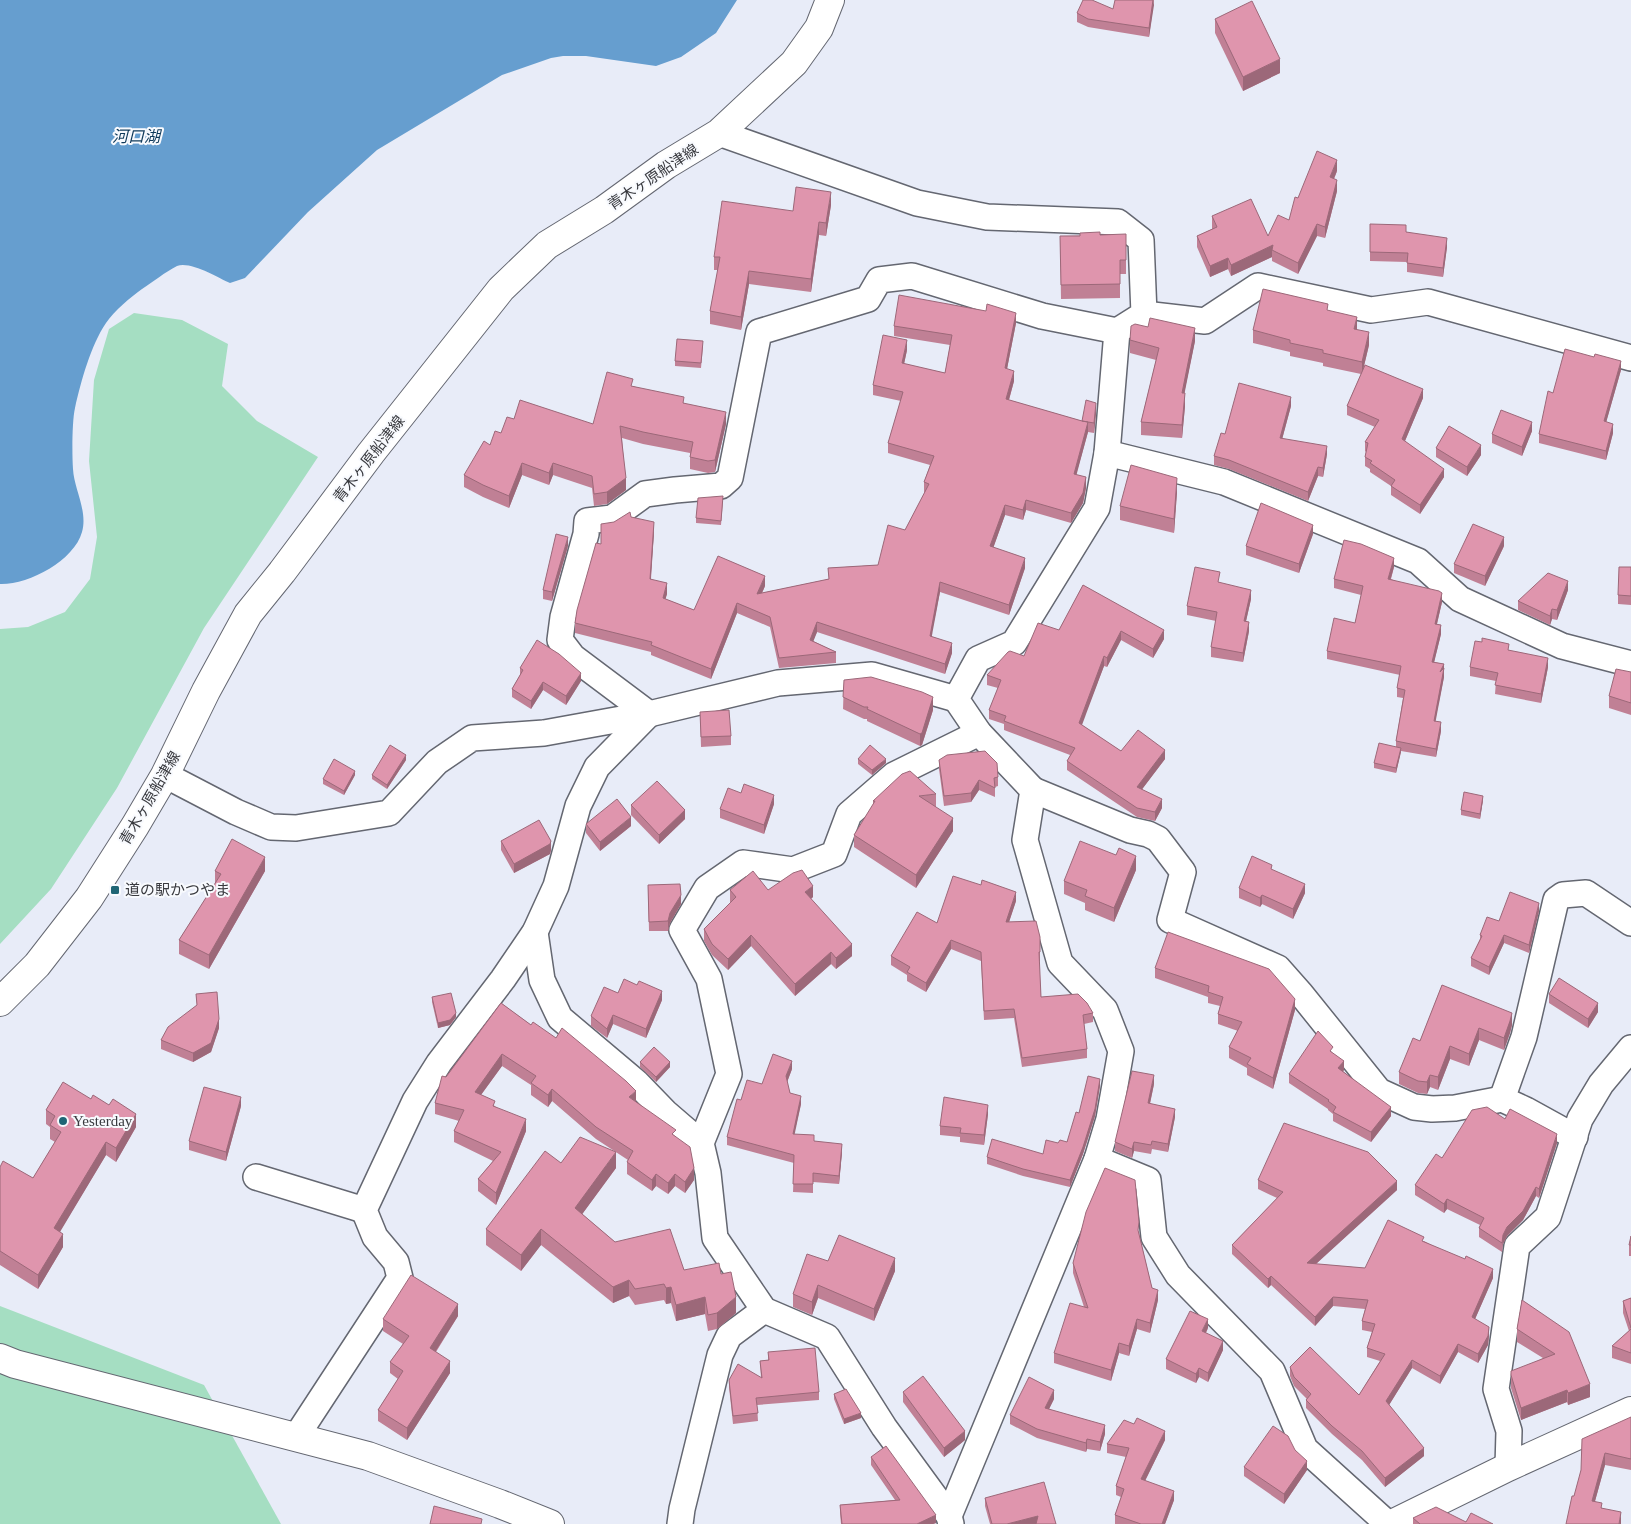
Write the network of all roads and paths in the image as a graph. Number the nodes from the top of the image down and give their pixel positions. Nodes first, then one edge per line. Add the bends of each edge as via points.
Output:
1 (830, 0) edge
2 (719, 133) junction
3 (1144, 314) junction
4 (1117, 331) junction
5 (1631, 358) edge
6 (1108, 453) junction
7 (1631, 664) edge
8 (956, 699) junction
9 (649, 714) junction
10 (979, 732) junction
11 (165, 775) junction
12 (1033, 790) junction
13 (1631, 923) edge
14 (535, 932) junction
15 (0, 1002) edge
16 (1631, 1048) edge
17 (1502, 1099) junction
18 (1575, 1137) junction
19 (701, 1143) junction
20 (1097, 1159) junction
21 (256, 1177) dead end
22 (364, 1210) junction
23 (764, 1310) junction
24 (0, 1358) edge
25 (1631, 1411) edge
26 (296, 1437) junction
27 (1508, 1467) junction
28 (950, 1520) edge
29 (550, 1524) edge
30 (680, 1524) edge
31 (1388, 1524) edge
32 (1392, 1524) edge

1 - 2 main road, 青木ヶ原船津線 via 819,28 794,63
2 - 3 street via 918,203 987,218 1118,222 1141,240
2 - 11 main road, 青木ヶ原船津線 via 547,245 501,289 248,614
3 - 4 street
3 - 5 street via 1205,321 1258,286 1371,310 1428,302
4 - 6 street
4 - 9 street via 1042,316 912,276 879,280 868,299 759,332 730,478 721,486 646,494 612,518 587,522 560,640 573,657
6 - 7 street via 1233,486 1418,561 1460,599 1562,646
6 - 8 street via 1097,508 1020,634 1014,643 978,659
8 - 9 street via 872,675 778,682
8 - 10 street
9 - 11 street via 544,732 472,738 437,762 389,813 296,828 271,827
9 - 14 street via 597,766 578,806 556,886
10 - 12 street
10 - 19 street via 894,775 850,814 834,854 794,870 743,863 707,888 682,930 708,979 729,1074
11 - 15 main road, 青木ヶ原船津線 via 89,898 37,965
12 - 17 street via 1158,839 1183,872 1170,920 1278,968 1379,1091 1414,1107 1432,1109
12 - 20 street via 1025,840 1060,963 1105,1010 1121,1051 1109,1119
13 - 17 street via 1586,893 1563,895 1556,900 1524,1037
14 - 19 street via 542,980 560,1018 636,1082
14 - 22 street via 415,1101
16 - 18 street via 1601,1084 1580,1119
17 - 18 street
18 - 27 street via 1548,1217 1517,1246 1496,1389 1509,1431
19 - 23 street via 708,1172 715,1238
20 - 28 street
20 - 31 street via 1148,1180 1154,1237 1178,1275 1272,1371 1305,1449
21 - 22 street
22 - 26 street via 375,1237 396,1262 400,1278
23 - 28 street via 827,1337 884,1427
23 - 30 street via 729,1336 720,1355
24 - 26 main road
25 - 27 main road
26 - 29 main road via 368,1456
27 - 32 main road

